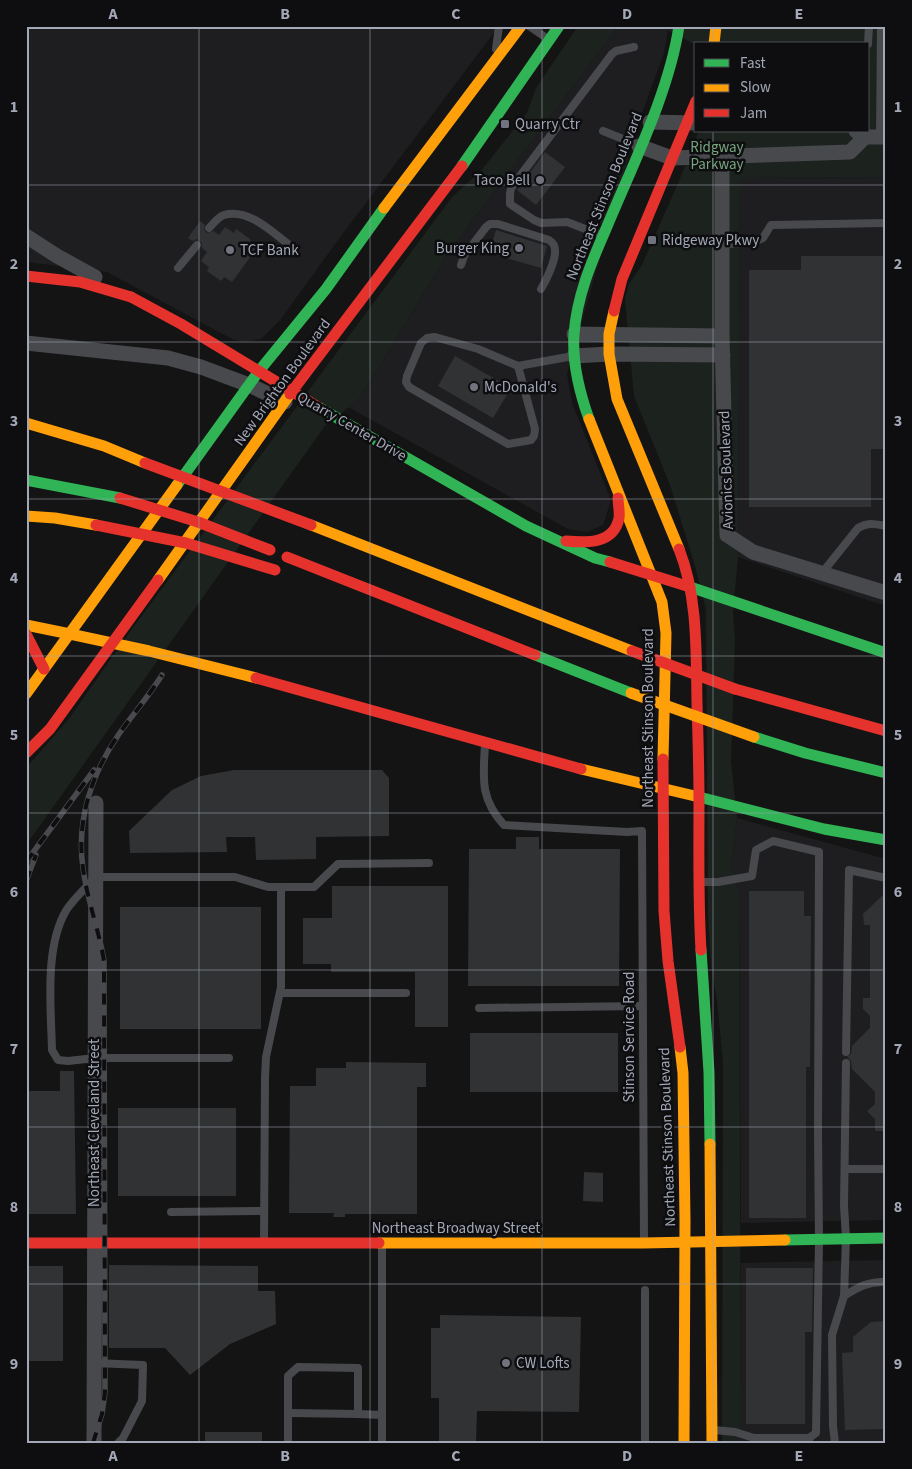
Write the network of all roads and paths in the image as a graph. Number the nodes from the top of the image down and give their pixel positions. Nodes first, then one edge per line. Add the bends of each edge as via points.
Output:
1 (499, 26) edge
2 (521, 26) edge
3 (529, 26) edge
4 (679, 26) edge
5 (716, 26) edge
6 (869, 26) edge
7 (881, 26) edge
8 (557, 27) edge
9 (549, 40) junction
10 (714, 42) edge
11 (868, 42) edge
12 (634, 47) dead end
13 (491, 66) junction
14 (650, 122) junction
15 (692, 123) edge
16 (603, 131) dead end
17 (862, 133) edge
18 (883, 137) edge
19 (639, 146) junction
20 (722, 157) junction
21 (672, 158) junction
22 (886, 223) edge
23 (209, 228) dead end
24 (26, 236) edge
25 (602, 236) junction
26 (288, 244) dead end
27 (722, 244) junction
28 (197, 245) dead end
29 (462, 265) dead end
30 (178, 268) dead end
31 (26, 276) edge
32 (541, 289) dead end
33 (131, 298) junction
34 (574, 334) junction
35 (609, 334) junction
36 (722, 336) junction
37 (26, 343) edge
38 (609, 354) junction
39 (574, 356) junction
40 (723, 356) junction
41 (518, 366) junction
42 (259, 371) junction
43 (249, 385) junction
44 (289, 397) junction
45 (26, 423) edge
46 (26, 480) edge
47 (618, 492) junction
48 (26, 516) edge
49 (886, 526) edge
50 (557, 540) junction
51 (280, 572) dead end
52 (822, 573) junction
53 (652, 575) junction
54 (690, 587) junction
55 (886, 593) edge
56 (360, 598) dead end
57 (26, 624) edge
58 (26, 634) edge
59 (70, 634) junction
60 (114, 643) junction
61 (511, 647) junction
62 (886, 653) edge
63 (44, 669) junction
64 (26, 694) edge
65 (886, 731) edge
66 (485, 743) junction
67 (26, 753) edge
68 (886, 773) edge
69 (662, 789) junction
70 (699, 796) junction
71 (96, 803) dead end
72 (886, 840) edge
73 (429, 863) dead end
74 (96, 878) junction
75 (886, 878) edge
76 (699, 882) junction
77 (281, 887) junction
78 (280, 993) junction
79 (406, 993) dead end
80 (642, 1006) junction
81 (479, 1008) dead end
82 (846, 1052) dead end
83 (95, 1058) junction
84 (229, 1058) dead end
85 (846, 1063) dead end
86 (845, 1169) junction
87 (886, 1169) edge
88 (264, 1211) junction
89 (171, 1212) dead end
90 (846, 1238) junction
91 (886, 1238) edge
92 (819, 1239) junction
93 (684, 1242) junction
94 (710, 1242) junction
95 (26, 1243) edge
96 (94, 1243) junction
97 (264, 1243) junction
98 (382, 1243) junction
99 (644, 1243) junction
100 (886, 1282) edge
101 (645, 1290) dead end
102 (844, 1296) junction
103 (94, 1363) junction
104 (288, 1413) junction
105 (358, 1414) junction
106 (382, 1414) junction
107 (712, 1430) junction
108 (809, 1440) edge
109 (94, 1443) edge
110 (118, 1443) edge
111 (288, 1443) edge
112 (382, 1443) edge
113 (645, 1443) edge
114 (684, 1443) edge
115 (712, 1443) edge
116 (834, 1443) edge

1 - 13 lane
2 - 13 main road, New Brighton Boulevard
3 - 9 lane
4 - 14 main road, Northeast Stinson Boulevard via 669,71
5 - 10 main road
6 - 11 lane
7 - 18 lane
8 - 9 main road, New Brighton Boulevard
9 - 44 main road, New Brighton Boulevard via 465,162
12 - 25 lane via 612,54 511,188 510,204 534,220 541,223 567,222
13 - 42 main road, New Brighton Boulevard via 326,289
14 - 15 street
14 - 19 main road, Northeast Stinson Boulevard
15 - 21 main road
16 - 19 lane
17 - 18 street
17 - 20 street via 850,152
19 - 21 street
19 - 25 main road, Northeast Stinson Boulevard
20 - 21 street
20 - 27 street, Avionics Boulevard
21 - 35 main road via 622,279
22 - 27 lane via 772,225 763,238 750,243
23 - 26 lane via 224,215 246,216
24 - 33 street, Quarry Center Drive
25 - 34 main road, Northeast Stinson Boulevard via 584,281
27 - 36 street, Avionics Boulevard
28 - 30 lane
29 - 32 lane via 464,256 486,226 494,224 515,229 548,240 555,248
31 - 33 main road via 80,282
33 - 42 main road, Quarry Center Drive
34 - 35 street
34 - 39 main road, Northeast Stinson Boulevard
35 - 36 street
35 - 38 main road
36 - 40 street, Avionics Boulevard
37 - 43 street, Quarry Center Drive via 168,358 201,366
38 - 39 street
38 - 40 street
38 - 54 main road via 618,399 686,567
39 - 41 lane
39 - 47 main road, Northeast Stinson Boulevard via 579,390
40 - 52 street, Avionics Boulevard via 727,535 753,552
41 - 41 lane via 478,349 435,337 427,338 421,342 406,382 409,387 508,444 531,440 534,436
42 - 43 main road, New Brighton Boulevard
42 - 44 main road, Quarry Center Drive
43 - 44 street, Quarry Center Drive
43 - 59 main road, New Brighton Boulevard
44 - 50 main road, Quarry Center Drive via 312,401 500,512
44 - 60 main road, New Brighton Boulevard
45 - 65 main road, bridge via 104,446 734,689
46 - 61 main road, bridge via 120,498 198,522
47 - 50 main road via 619,518 604,538 587,543
47 - 53 main road, Northeast Stinson Boulevard
48 - 51 main road, bridge via 134,530 206,548
49 - 52 lane via 873,523 858,528
50 - 53 main road, Quarry Center Drive via 595,558
52 - 55 street, Avionics Boulevard
53 - 54 main road, Quarry Center Drive
53 - 69 main road, Northeast Stinson Boulevard via 662,602 666,633
54 - 62 main road, Quarry Center Drive
54 - 70 main road via 696,644
56 - 61 main road
57 - 59 main road
58 - 63 main road
59 - 60 main road
59 - 63 main road, New Brighton Boulevard
60 - 66 main road
60 - 67 main road, New Brighton Boulevard via 50,729
61 - 68 main road, bridge via 754,737
63 - 64 main road, New Brighton Boulevard
66 - 69 main road
66 - 80 lane, Stinson Service Road via 485,794 494,814 504,825 642,831
69 - 70 main road
69 - 93 main road, Northeast Stinson Boulevard via 664,911 683,1073
70 - 72 main road via 824,829
70 - 76 main road
71 - 74 street, Northeast Cleveland Street
73 - 77 lane via 338,864 314,887
74 - 77 lane via 235,878 268,888
74 - 83 street, Northeast Cleveland Street
74 - 83 lane via 67,910 54,941 51,964 52,1050 58,1060
75 - 82 lane via 849,870
76 - 92 lane via 752,876 756,850 773,841 819,852
76 - 94 main road via 709,1072
77 - 78 lane
78 - 79 lane
78 - 88 lane via 266,1057
80 - 81 lane
80 - 99 lane, Stinson Service Road
83 - 84 lane
83 - 96 street, Northeast Cleveland Street
85 - 86 lane
86 - 87 lane
86 - 90 lane
88 - 89 lane
88 - 97 lane
90 - 91 main road, Northeast Broadway Street
90 - 92 main road, Northeast Broadway Street
90 - 102 lane
92 - 94 main road, Northeast Broadway Street
92 - 108 lane via 816,1433
93 - 94 main road, Northeast Broadway Street
93 - 99 main road, Northeast Broadway Street
93 - 114 main road, Northeast Stinson Boulevard
94 - 107 main road
95 - 96 main road, Northeast Broadway Street
96 - 97 main road, Northeast Broadway Street
96 - 103 street, Northeast Cleveland Street
97 - 98 main road, Northeast Broadway Street
98 - 99 main road, Northeast Broadway Street
98 - 106 lane
100 - 102 lane via 859,1286
101 - 113 lane
102 - 116 lane via 832,1335
103 - 109 street, Northeast Cleveland Street
103 - 110 lane via 142,1365 142,1401
104 - 105 lane
104 - 105 lane via 288,1376 298,1367 358,1368
104 - 111 lane
105 - 106 lane
106 - 112 lane
107 - 108 lane via 754,1438
107 - 115 main road

